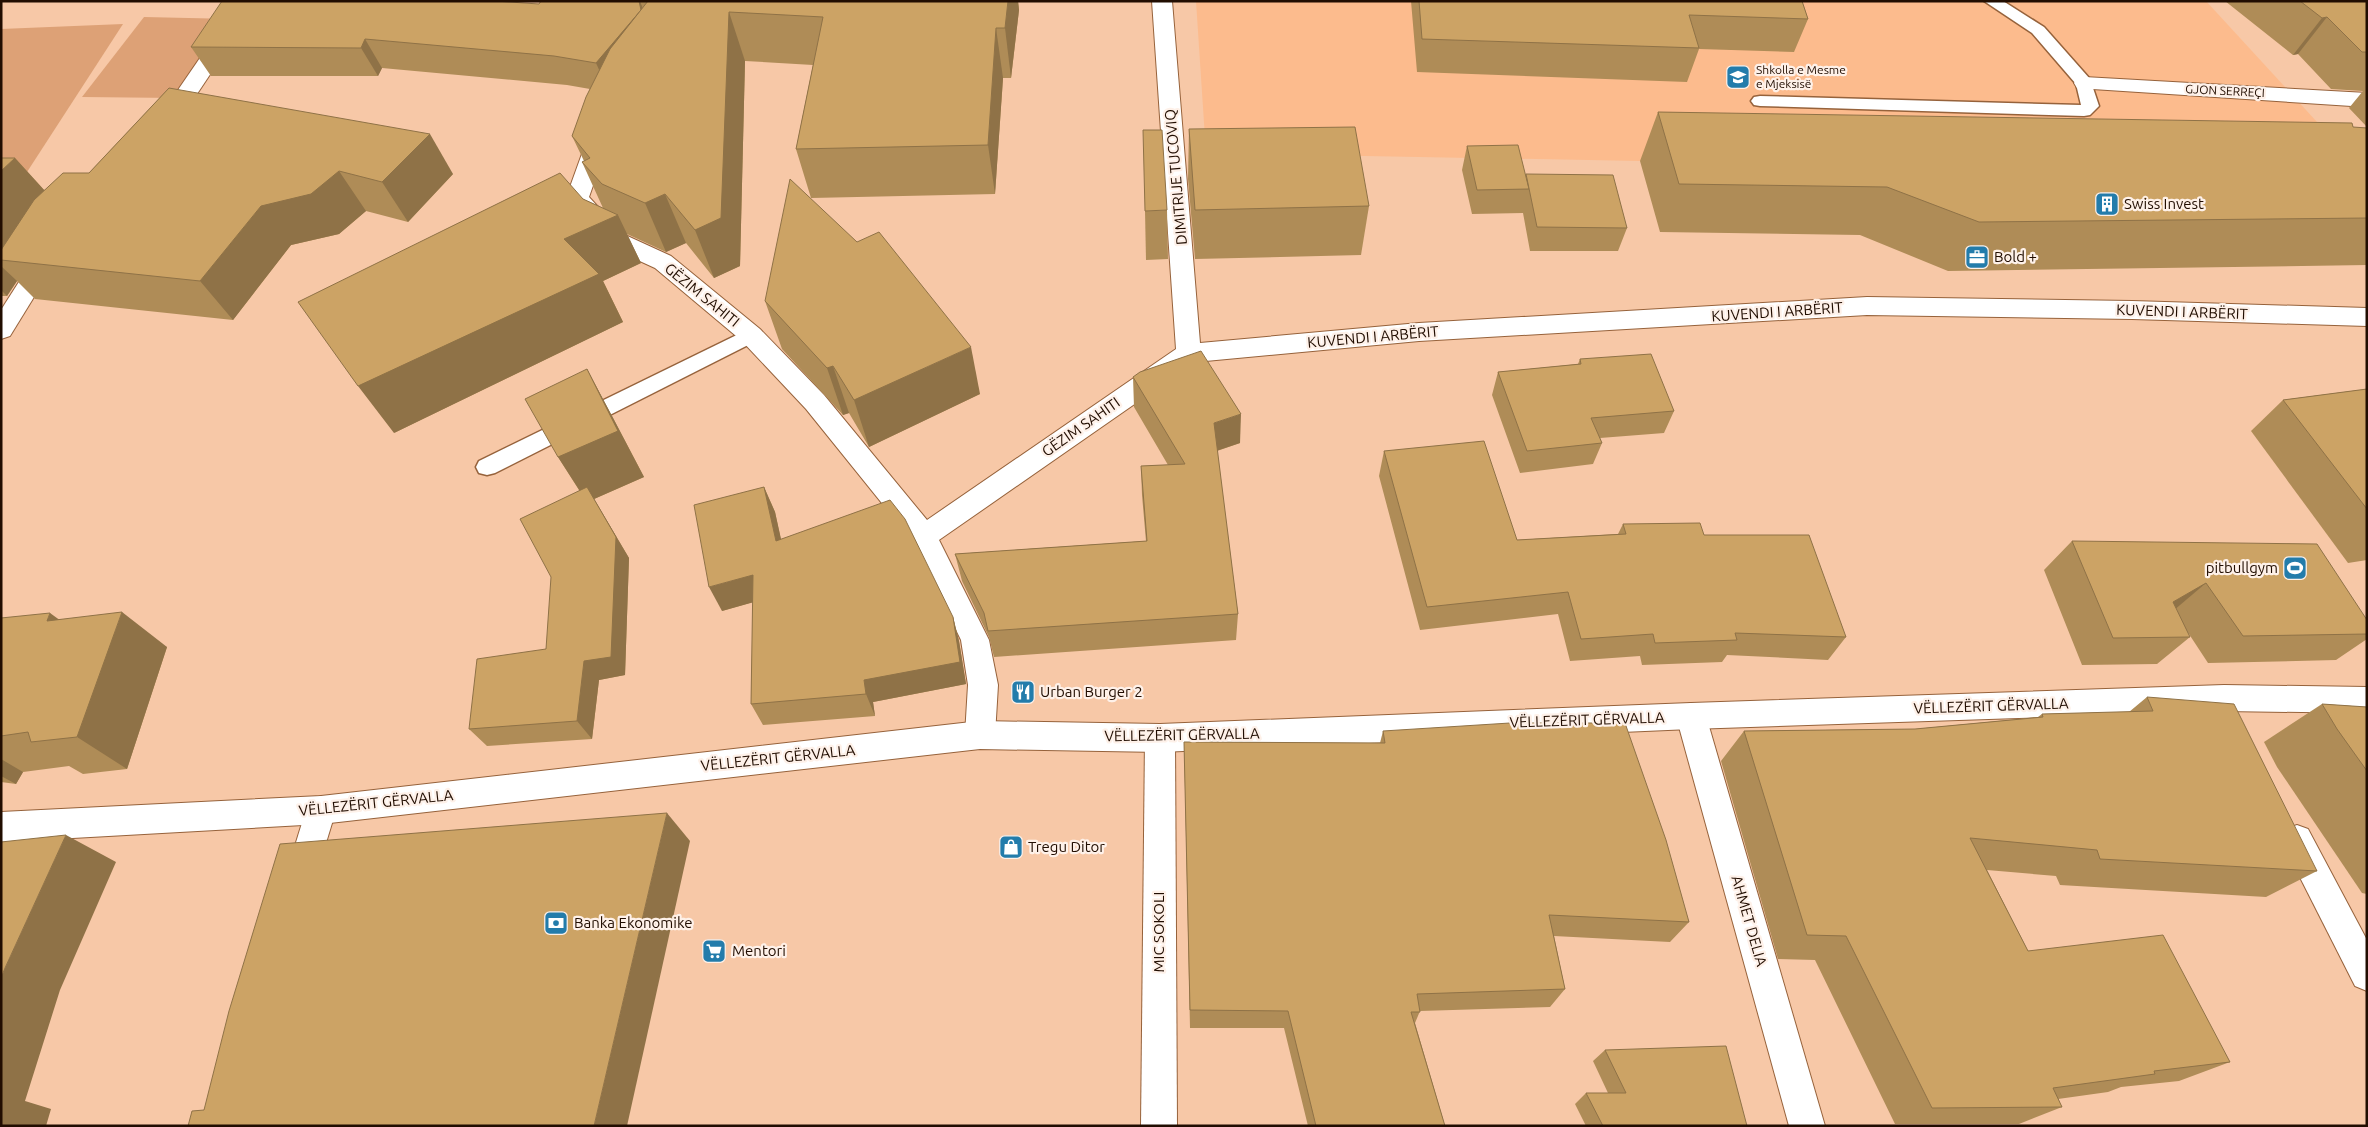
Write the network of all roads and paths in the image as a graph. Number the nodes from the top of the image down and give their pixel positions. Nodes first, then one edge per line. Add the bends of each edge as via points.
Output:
1 (1162, 1) edge
2 (1992, 1) edge
3 (247, 2) edge
4 (2084, 83) junction
5 (2367, 100) edge
6 (1760, 101) dead end
7 (607, 118) edge
8 (156, 138) edge
9 (56, 241) edge
10 (2367, 317) edge
11 (1, 330) edge
12 (751, 335) junction
13 (1189, 353) junction
14 (487, 468) dead end
15 (924, 536) junction
16 (2367, 700) edge
17 (1691, 716) junction
18 (980, 735) junction
19 (1160, 738) junction
20 (320, 810) junction
21 (2286, 819) edge
22 (1, 827) edge
23 (294, 902) edge
24 (2367, 974) edge
25 (1159, 1126) edge
26 (1807, 1126) edge

1 - 13 street, DIMITRIJE TUCOVIQ
2 - 4 lane via 2038,30
3 - 8 street
4 - 5 street, GJON SERREÇI
4 - 6 lane via 2090,106 2084,112
7 - 12 street, GËZIM SAHITI via 577,198 615,240 663,262
9 - 11 street
10 - 13 street, KUVENDI I ARBËRIT via 1867,306 1419,332
12 - 14 lane
12 - 15 street, GËZIM SAHITI via 815,402
13 - 15 street, GËZIM SAHITI
15 - 18 street, GËZIM SAHITI via 976,640 983,685
16 - 17 street, VËLLEZËRIT GËRVALLA via 2231,711
17 - 19 street, VËLLEZËRIT GËRVALLA
17 - 26 street, AHMET DELIA
18 - 19 street, VËLLEZËRIT GËRVALLA
18 - 20 street, VËLLEZËRIT GËRVALLA
19 - 25 street, MIC SOKOLI
20 - 22 street, VËLLEZËRIT GËRVALLA
20 - 23 street
21 - 24 street

